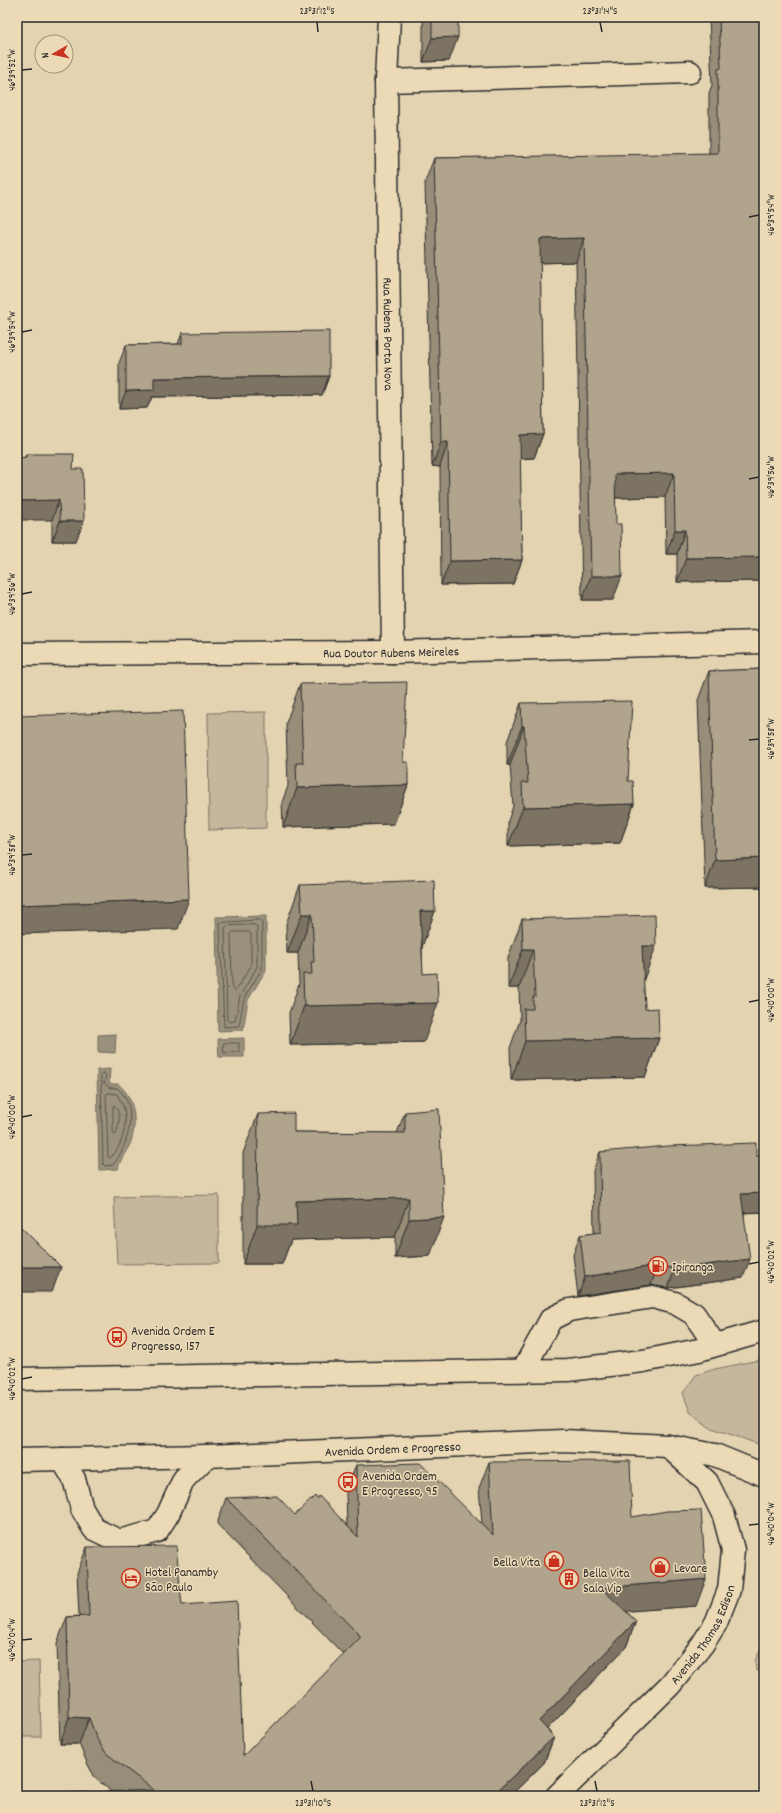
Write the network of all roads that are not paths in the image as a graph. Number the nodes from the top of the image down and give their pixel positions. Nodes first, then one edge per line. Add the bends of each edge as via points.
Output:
1 (389, 17) edge
2 (690, 72) dead end
3 (386, 81) junction
4 (764, 642) edge
5 (393, 652) junction
6 (17, 654) edge
7 (764, 1331) edge
8 (715, 1345) junction
9 (523, 1370) junction
10 (17, 1379) edge
11 (668, 1446) junction
12 (207, 1456) junction
13 (62, 1459) junction
14 (17, 1460) edge
15 (764, 1475) edge
16 (557, 1796) edge

1 - 3 street, Rua Rubens Porta Nova
2 - 3 street
3 - 5 street, Rua Rubens Porta Nova
4 - 5 street, Rua Doutor Rubens Meireles
5 - 6 street, Rua Doutor Rubens Meireles
7 - 8 street
8 - 9 street via 643,1361 568,1370
8 - 9 street via 694,1314 675,1303 653,1297 569,1310 551,1319
9 - 10 street
11 - 12 street, Avenida Ordem e Progresso via 563,1441
11 - 15 street, Avenida Ordem e Progresso via 715,1455
11 - 16 street, Avenida Thomas Edison via 707,1482 724,1516 733,1550 729,1590 716,1623 670,1685
12 - 13 street, Avenida Ordem e Progresso
12 - 13 street via 184,1479 157,1531 119,1541 94,1529 82,1509 74,1479
13 - 14 street, Avenida Ordem e Progresso

